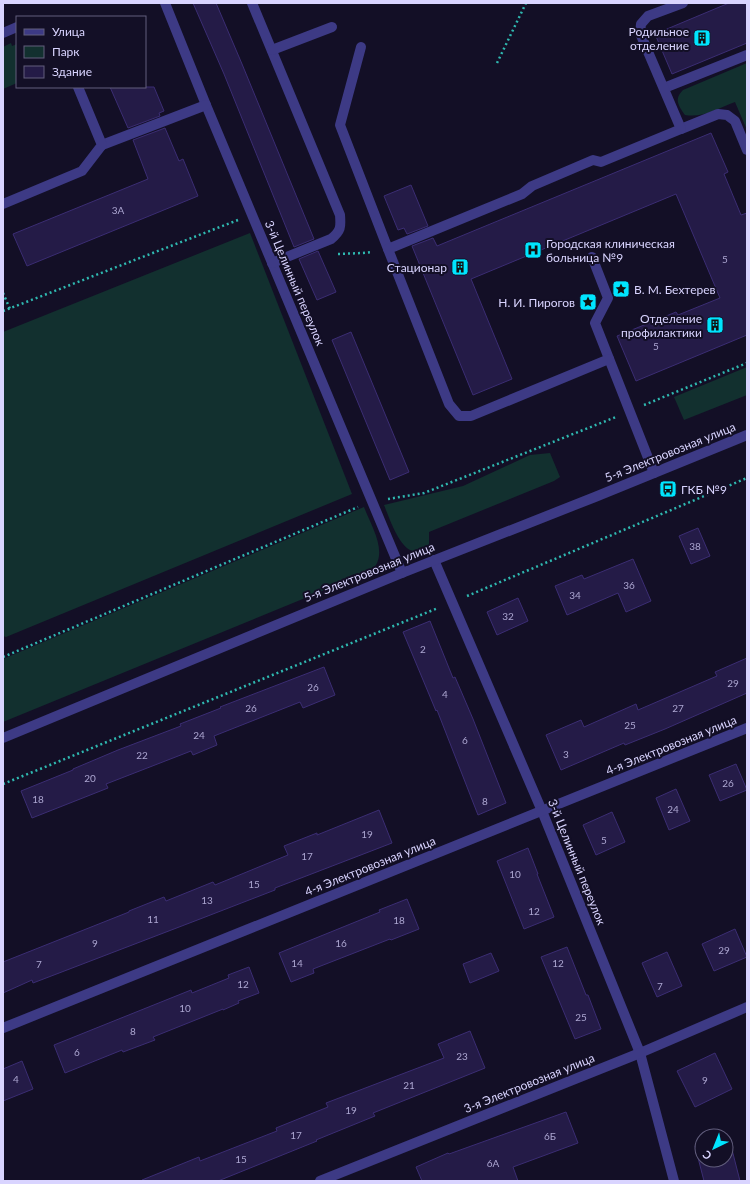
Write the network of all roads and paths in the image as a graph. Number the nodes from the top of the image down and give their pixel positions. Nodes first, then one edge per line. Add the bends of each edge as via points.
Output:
1 (165, 3) edge
2 (252, 3) edge
3 (526, 3) edge
4 (683, 3) edge
5 (16, 27) edge
6 (332, 27) dead end
7 (3, 33) edge
8 (362, 47) dead end
9 (272, 50) junction
10 (747, 55) edge
11 (497, 63) dead end
12 (78, 88) edge
13 (664, 88) junction
14 (206, 105) junction
15 (681, 129) junction
16 (102, 145) junction
17 (747, 150) edge
18 (3, 204) edge
19 (252, 215) junction
20 (388, 249) junction
21 (335, 254) dead end
22 (592, 256) dead end
23 (272, 263) junction
24 (3, 293) edge
25 (10, 309) junction
26 (3, 312) edge
27 (610, 359) junction
28 (747, 435) edge
29 (654, 473) junction
30 (747, 478) edge
31 (434, 560) junction
32 (402, 572) junction
33 (453, 602) junction
34 (747, 728) edge
35 (3, 738) edge
36 (3, 784) edge
37 (542, 811) junction
38 (747, 1007) edge
39 (3, 1028) edge
40 (640, 1053) junction
41 (320, 1181) edge
42 (674, 1181) edge

1 - 14 street, 3-й Целинный переулок
2 - 9 street
3 - 11 path
4 - 13 street via 648,16 641,24 640,33
5 - 7 street
6 - 9 street
8 - 20 street via 340,125
9 - 23 street via 340,214 341,227 331,239
10 - 13 street
12 - 16 street
13 - 15 street
14 - 16 street
14 - 19 street, 3-й Целинный переулок
15 - 17 street via 718,114 727,114 735,121
15 - 20 street via 601,162 593,160 532,186 522,194
16 - 18 street via 82,171
19 - 23 street, 3-й Целинный переулок
19 - 25 path
20 - 21 path via 363,254
20 - 27 street via 449,404 459,416 471,416
22 - 27 street via 608,298 595,323
23 - 32 street, 3-й Целинный переулок
24 - 25 path
25 - 26 path
27 - 29 street
28 - 29 street, 5-я Электровозная улица
29 - 31 street, 5-я Электровозная улица
30 - 33 path
31 - 32 street, 5-я Электровозная улица
31 - 33 street, 3-й Целинный переулок
32 - 35 street, 5-я Электровозная улица
33 - 36 path
33 - 37 street, 3-й Целинный переулок
34 - 37 street, 4-я Электровозная улица
37 - 39 street, 4-я Электровозная улица
37 - 40 street, 3-й Целинный переулок
38 - 40 street, 3-я Электровозная улица
40 - 41 street, 3-я Электровозная улица
40 - 42 street, 3-й Целинный переулок

